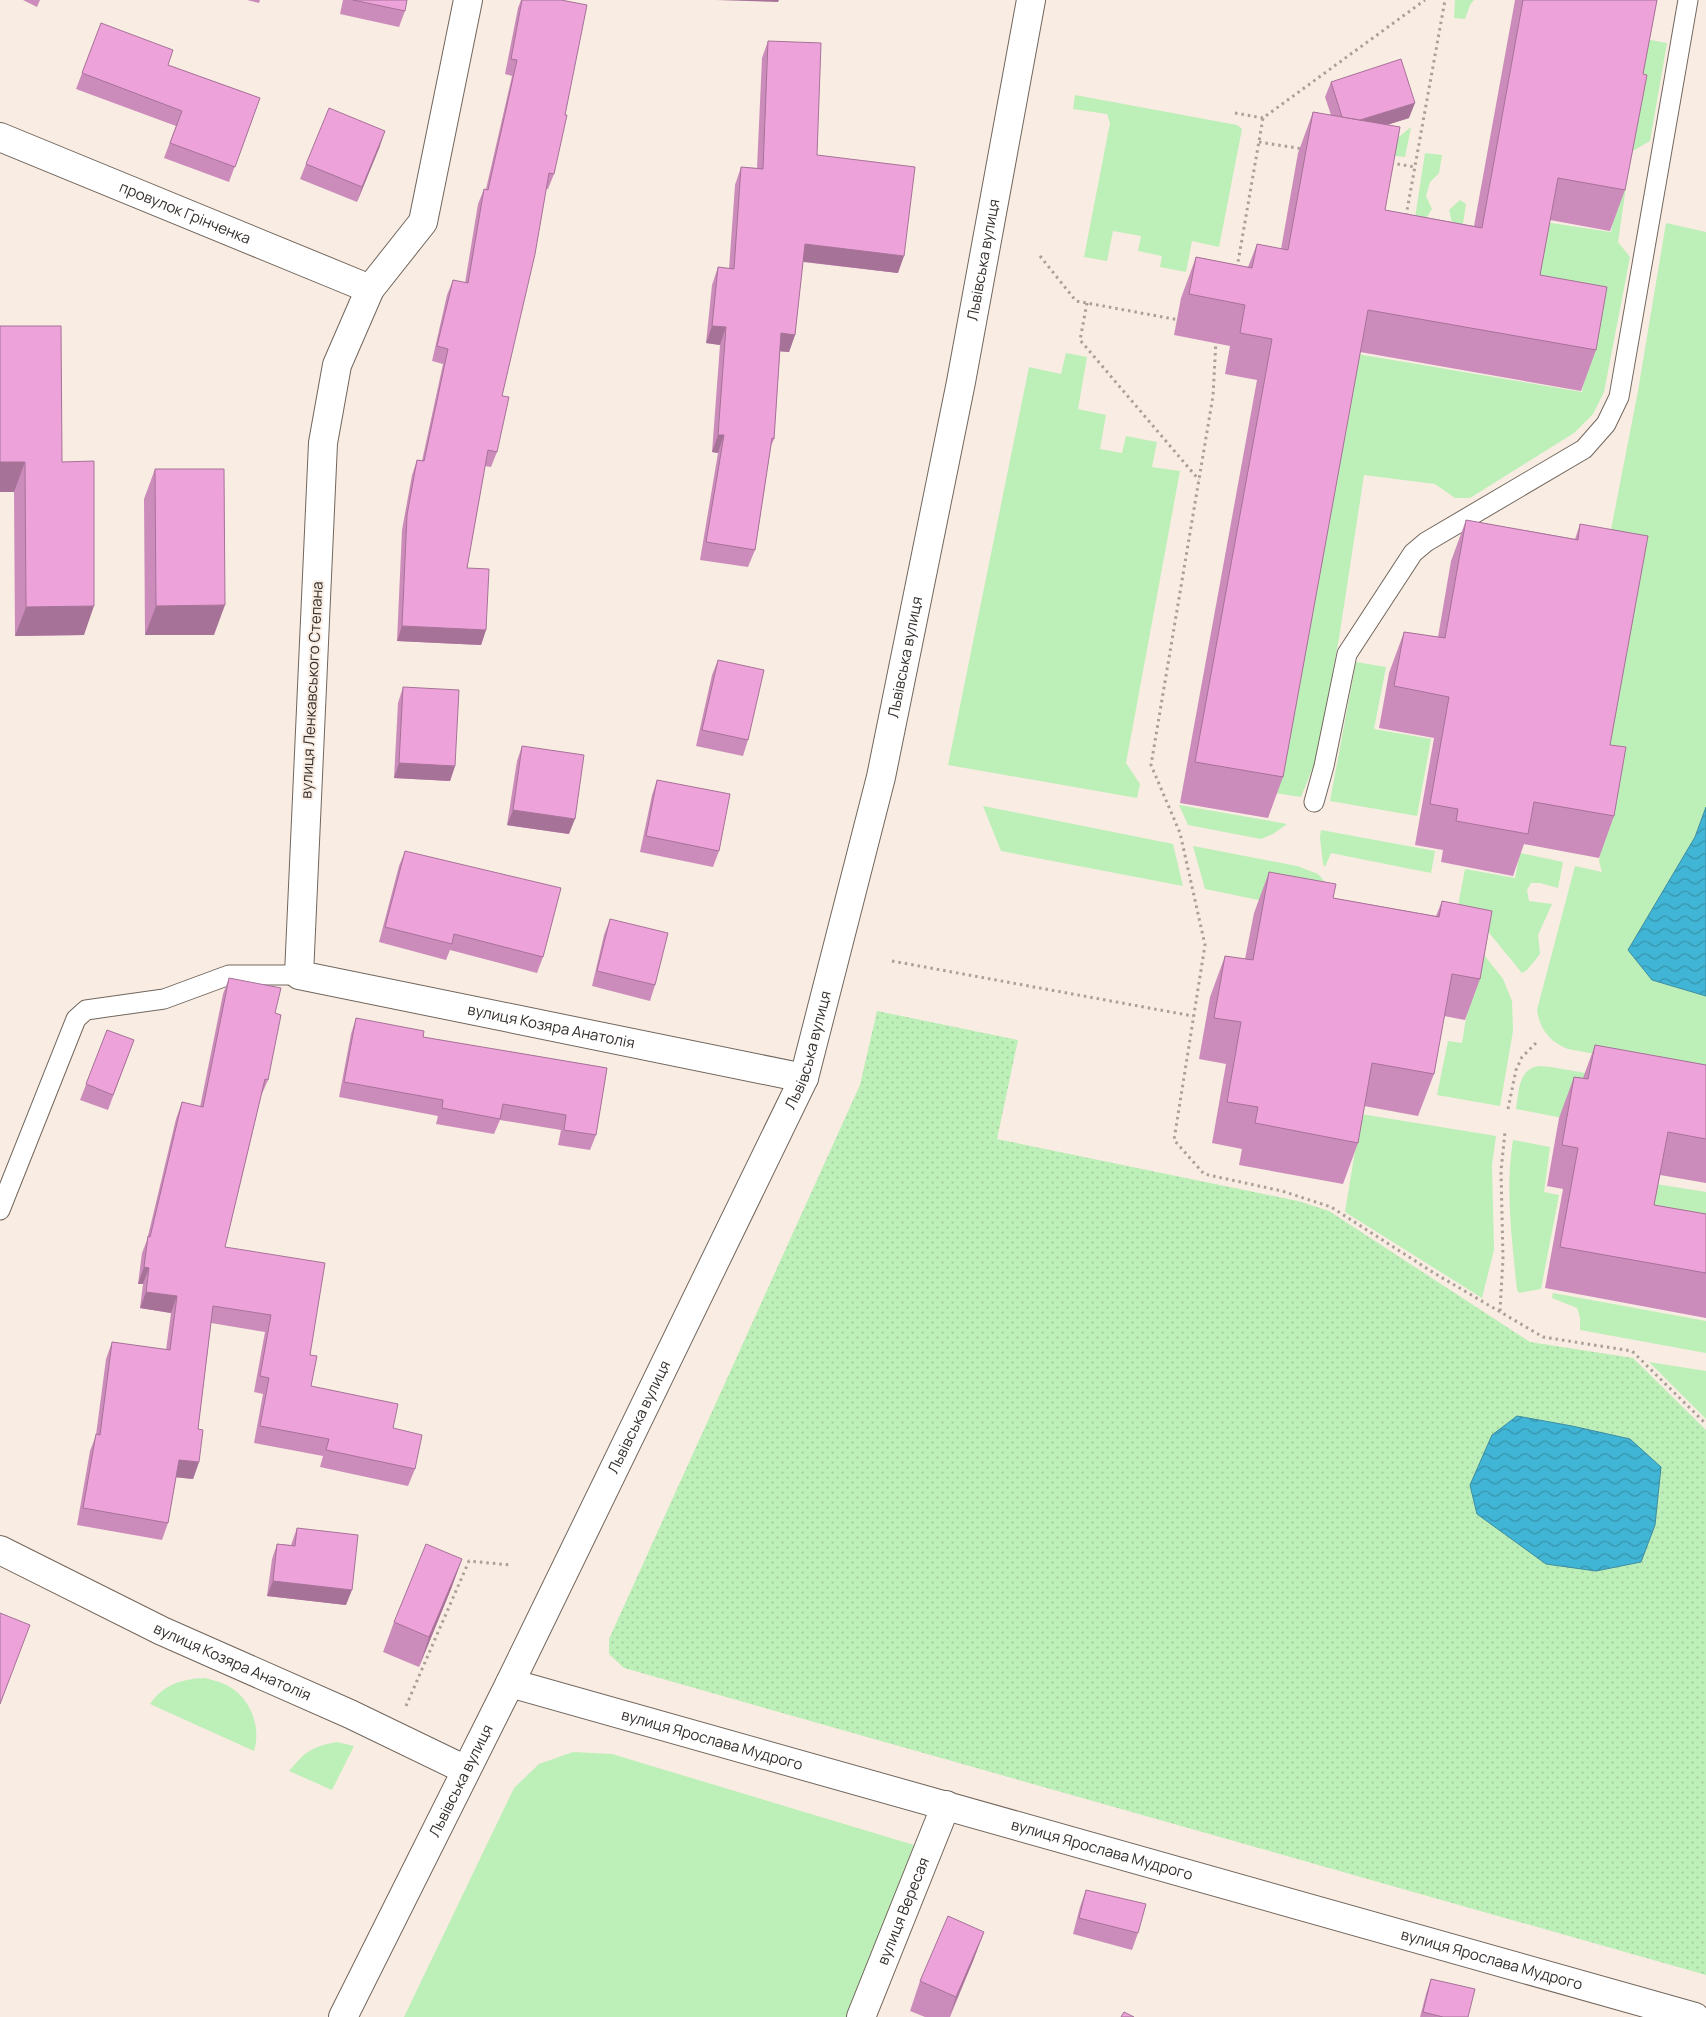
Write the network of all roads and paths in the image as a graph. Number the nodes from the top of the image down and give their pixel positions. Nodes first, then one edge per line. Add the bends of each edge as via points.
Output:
1 (468, 0) edge
2 (1031, 0) edge
3 (1424, 0) edge
4 (1444, 0) edge
5 (1688, 0) edge
6 (1235, 113) dead end
7 (1262, 118) junction
8 (0, 137) edge
9 (1259, 142) junction
10 (1308, 150) edge
11 (1385, 162) edge
12 (1415, 167) junction
13 (1405, 222) edge
14 (1040, 256) dead end
15 (1237, 272) edge
16 (370, 289) junction
17 (1087, 303) junction
18 (1180, 320) dead end
19 (1216, 337) edge
20 (1199, 480) junction
21 (1314, 802) dead end
22 (892, 961) dead end
23 (299, 974) junction
24 (1193, 1016) junction
25 (1536, 1043) dead end
26 (804, 1078) junction
27 (1508, 1109) dead end
28 (1505, 1132) dead end
29 (0, 1210) edge
30 (1500, 1311) junction
31 (1706, 1424) edge
32 (0, 1550) edge
33 (510, 1565) dead end
34 (510, 1683) junction
35 (393, 1735) junction
36 (466, 1770) junction
37 (946, 1805) junction
38 (1639, 2010) edge
39 (344, 2017) edge
40 (860, 2017) edge
41 (1695, 2017) edge

1 - 16 main road, вулиця Ленкавського Степана via 423,222
2 - 26 main road, Львівська вулиця via 961,382 882,777
3 - 7 path
4 - 12 path
5 - 21 lane via 1619,398 1606,424 1584,449 1426,542 1413,553 1347,654
6 - 7 path
7 - 9 path
8 - 16 main road, провулок Грінченка
9 - 10 path
9 - 15 path
11 - 12 path
12 - 13 path
14 - 17 path via 1076,301
16 - 23 main road, вулиця Ленкавського Степана via 337,365 323,443
17 - 18 path
17 - 20 path via 1080,340
19 - 20 path via 1213,396
20 - 24 path via 1151,765 1180,833 1205,945
22 - 24 path
23 - 26 main road, вулиця Козяра Анатолія
23 - 29 lane via 229,974 164,999 86,1010 76,1019
24 - 30 path via 1174,1140 1204,1174 1331,1207
25 - 27 path via 1522,1057 1516,1070
26 - 34 main road, Львівська вулиця
28 - 30 path via 1500,1171 1503,1258
30 - 31 path via 1543,1337 1632,1351
32 - 35 main road, вулиця Козяра Анатолія via 162,1631
33 - 35 path via 469,1561
34 - 36 main road, Львівська вулиця
34 - 37 main road, вулиця Ярослава Мудрого
35 - 36 main road, вулиця Козяра Анатолія
36 - 39 main road, Львівська вулиця
37 - 38 main road, вулиця Ярослава Мудрого
37 - 40 main road, вулиця Вересая
38 - 41 main road, вулиця Ярослава Мудрого

